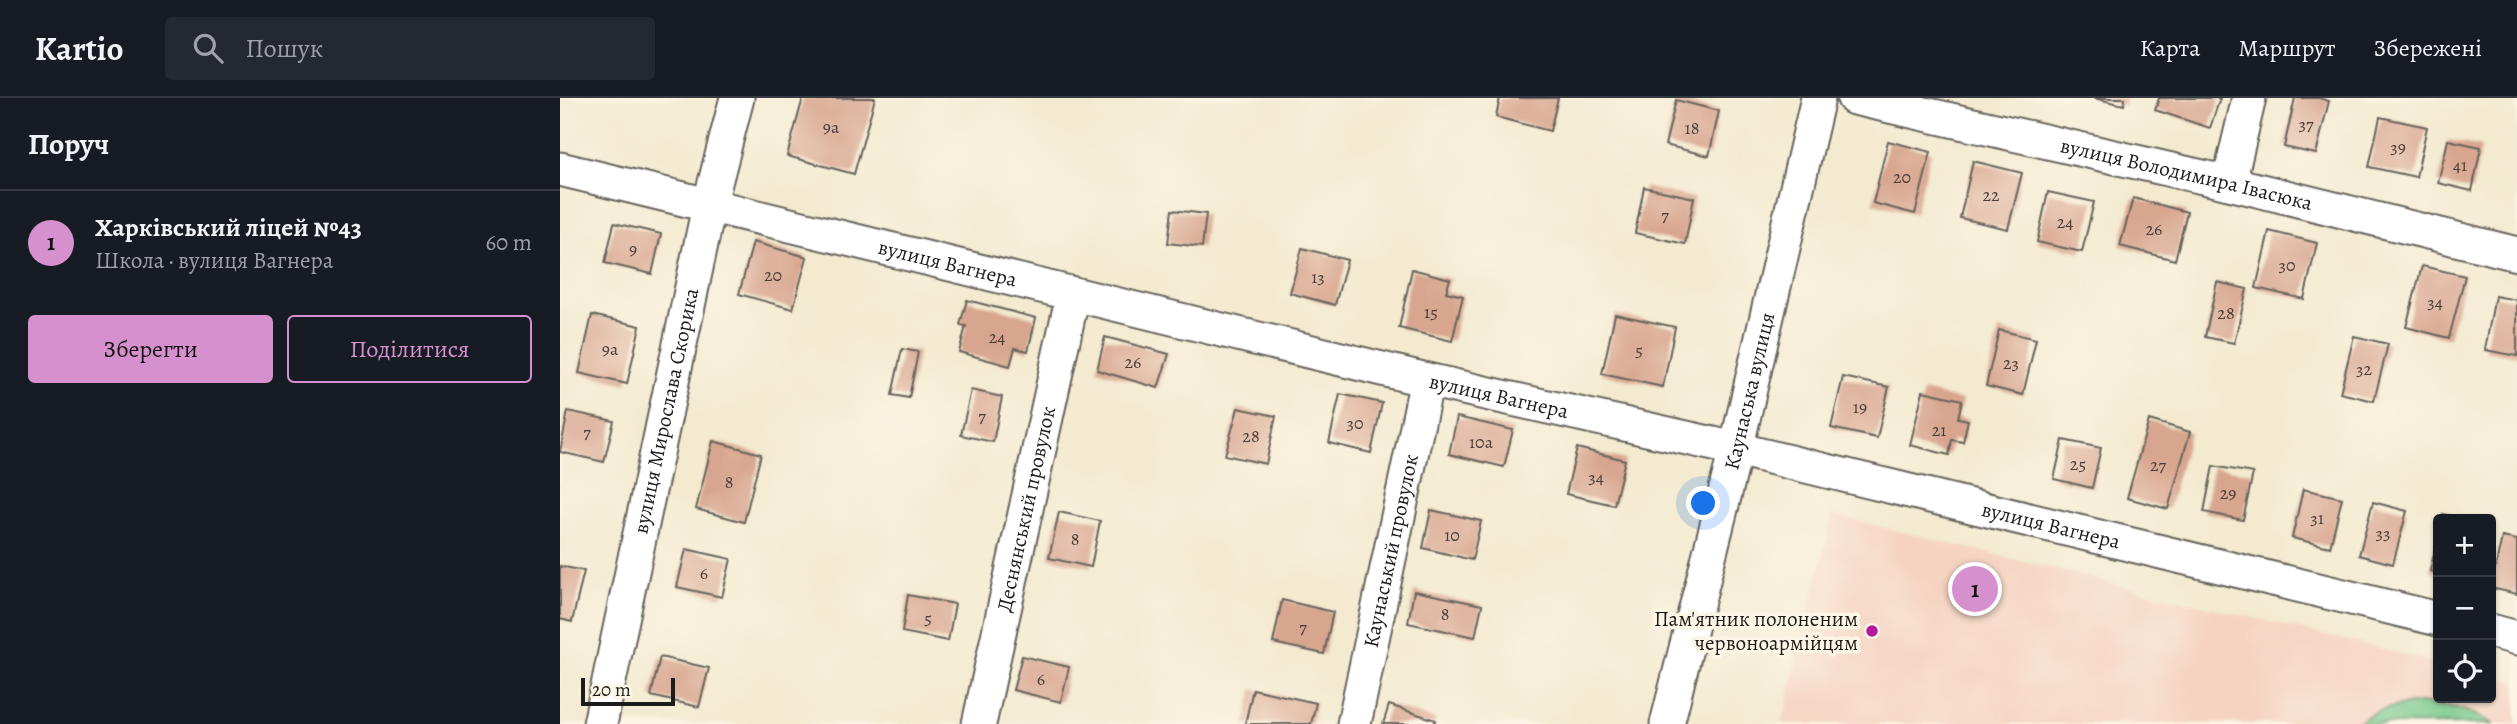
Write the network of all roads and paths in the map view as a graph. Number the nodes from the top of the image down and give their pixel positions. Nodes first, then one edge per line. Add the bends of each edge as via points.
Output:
1 (737, 98) edge
2 (1818, 98) edge
3 (1854, 98) edge
4 (2249, 98) edge
5 (560, 169) edge
6 (2229, 183) junction
7 (709, 206) junction
8 (2517, 254) edge
9 (1073, 294) junction
10 (1427, 380) junction
11 (1736, 449) junction
12 (2433, 618) edge
13 (2496, 632) edge
14 (2517, 638) edge
15 (600, 724) edge
16 (979, 724) edge
17 (1354, 724) edge
18 (1667, 724) edge

1 - 7 street, вулиця Мирослава Скорика
2 - 11 street, Каунаська вулиця
3 - 6 street, вулиця Володимира Івасюка
4 - 6 street
5 - 7 street, вулиця Вагнера
6 - 8 street, вулиця Володимира Івасюка
7 - 9 street, вулиця Вагнера
7 - 15 street, вулиця Мирослава Скорика
9 - 10 street, вулиця Вагнера
9 - 16 street, Деснянський провулок
10 - 11 street, вулиця Вагнера
10 - 17 street, Каунаський провулок
11 - 12 street, вулиця Вагнера
11 - 18 street, Каунаська вулиця
13 - 14 street

